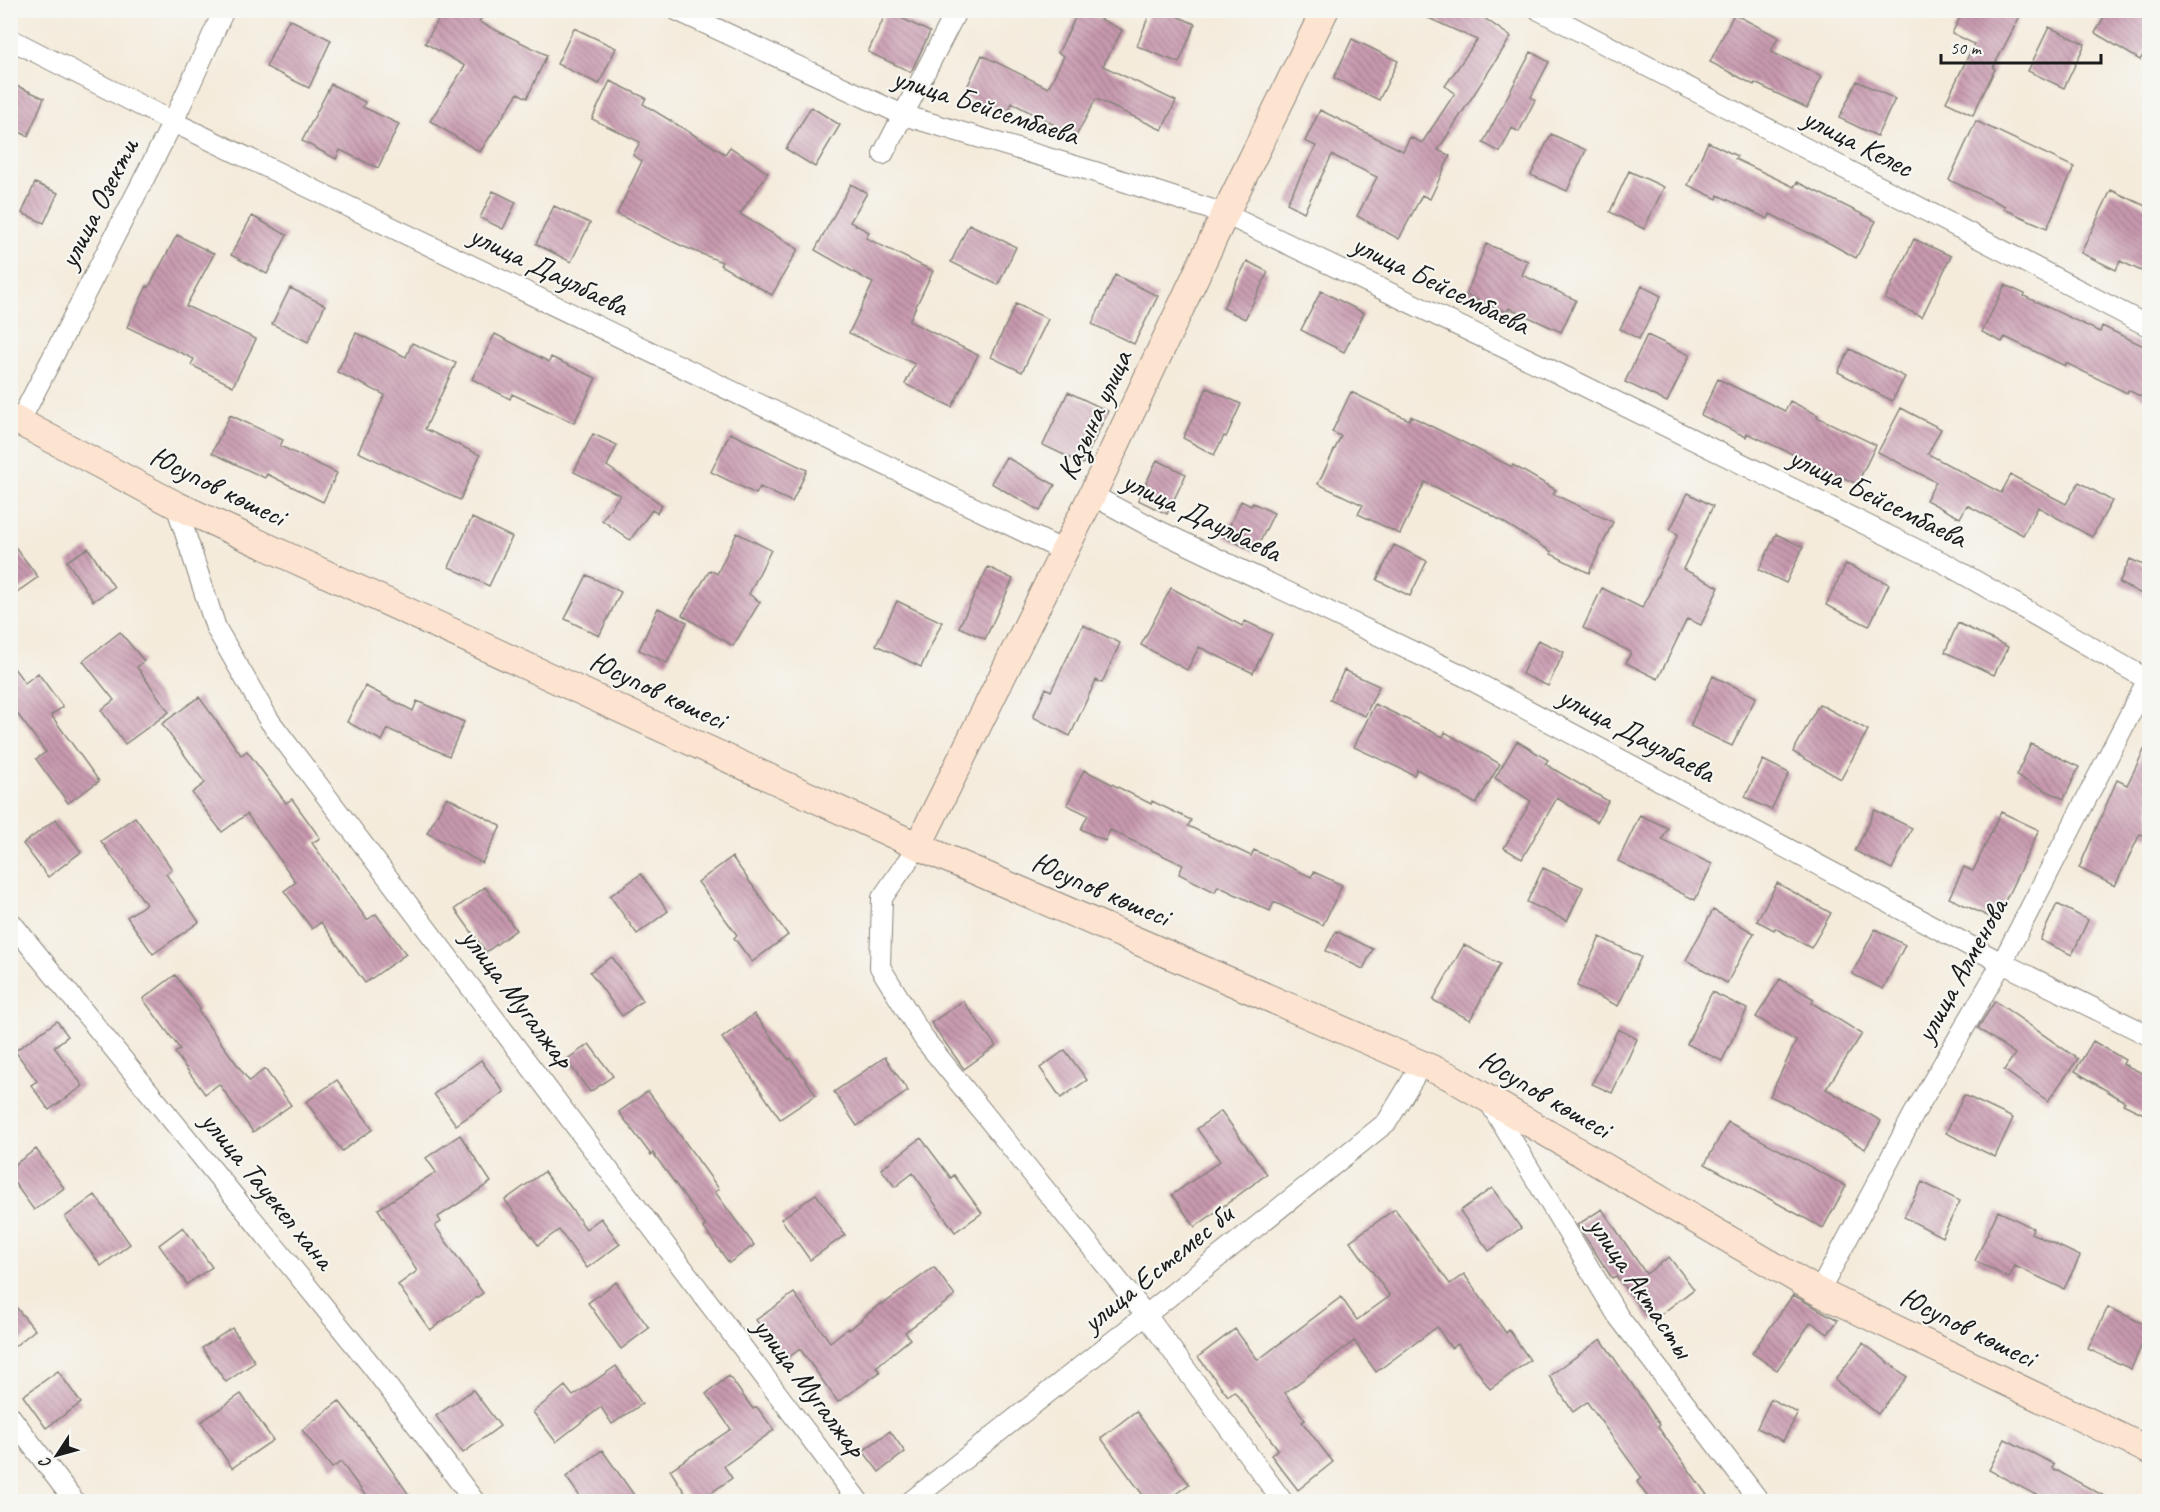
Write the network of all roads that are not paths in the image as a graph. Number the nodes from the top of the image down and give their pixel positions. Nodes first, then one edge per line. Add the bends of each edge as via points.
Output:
1 (224, 10) edge
2 (676, 10) edge
3 (957, 10) edge
4 (1325, 10) edge
5 (1539, 10) edge
6 (10, 39) edge
7 (903, 115) junction
8 (173, 122) junction
9 (883, 154) dead end
10 (1225, 214) junction
11 (2150, 327) edge
12 (15, 419) edge
13 (1092, 495) junction
14 (176, 506) junction
15 (1064, 551) junction
16 (2149, 678) edge
17 (918, 846) junction
18 (10, 921) edge
19 (2002, 963) junction
20 (2150, 1036) edge
21 (1422, 1064) junction
22 (1486, 1097) junction
23 (1819, 1292) junction
24 (1146, 1316) junction
25 (10, 1416) edge
26 (2150, 1452) edge
27 (75, 1502) edge
28 (475, 1502) edge
29 (859, 1502) edge
30 (910, 1502) edge
31 (1283, 1502) edge
32 (1760, 1502) edge

1 - 8 street, улица Озекти
2 - 7 street, улица Бейсембаева
3 - 7 street
4 - 10 street, Казына улица
5 - 11 street, улица Келес
6 - 8 street, улица Даулбаева
7 - 9 street
7 - 10 street, улица Бейсембаева
8 - 12 street, улица Озекти
8 - 15 street, улица Даулбаева
10 - 13 street, Казына улица
10 - 16 street, улица Бейсембаева via 1946,564
12 - 14 street, Юсупов көшесі
13 - 15 street, Казына улица
13 - 19 street, улица Даулбаева via 1157,530 1462,675
14 - 17 street, Юсупов көшесі
14 - 29 street, улица Мугалжар via 216,628 269,720
15 - 17 street, Казына улица
16 - 19 street, улица Алменова
17 - 21 street, Юсупов көшесі
17 - 24 street via 882,898 880,966 924,1039
18 - 28 street, улица Тауекел хана via 372,1366
19 - 20 street, улица Даулбаева
19 - 23 street, улица Алменова via 1915,1112
21 - 22 street, Юсупов көшесі
21 - 24 street, улица Естемес би via 1387,1122
22 - 23 street, Юсупов көшесі
22 - 32 street, улица Актасты via 1618,1316
23 - 26 street, Юсупов көшесі
24 - 30 street, улица Естемес би
24 - 31 street
25 - 27 street

